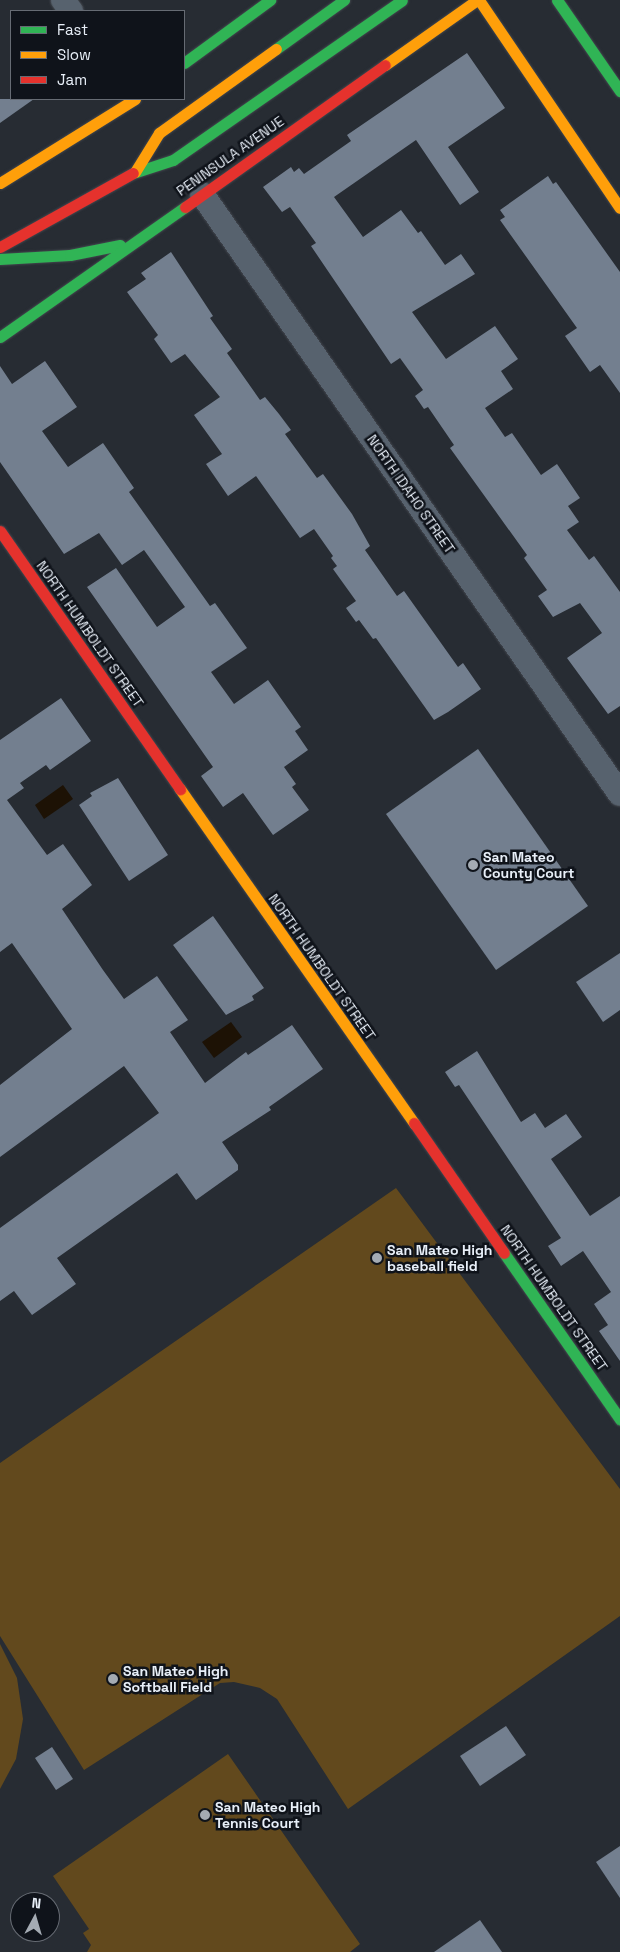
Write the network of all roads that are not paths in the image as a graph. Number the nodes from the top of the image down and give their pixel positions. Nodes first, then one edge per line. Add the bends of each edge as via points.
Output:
1 (270, 0) edge
2 (344, 0) edge
3 (402, 0) edge
4 (478, 0) edge
5 (557, 0) edge
6 (185, 62) edge
7 (620, 91) edge
8 (132, 100) edge
9 (135, 172) junction
10 (0, 183) edge
11 (202, 194) junction
12 (620, 208) edge
13 (129, 244) junction
14 (0, 247) edge
15 (0, 259) edge
16 (0, 338) edge
17 (0, 531) edge
18 (613, 770) edge
19 (620, 794) edge
20 (620, 1419) edge

1 - 6 main road
2 - 9 main road via 159,133
3 - 9 main road via 173,160
4 - 11 main road, PENINSULA AVENUE
4 - 12 main road
5 - 7 main road
8 - 10 main road
9 - 14 main road
11 - 13 main road, PENINSULA AVENUE
11 - 18 street, NORTH IDAHO STREET
13 - 15 main road via 70,255
13 - 16 main road, PENINSULA AVENUE
17 - 20 main road, NORTH HUMBOLDT STREET
18 - 19 street, NORTH IDAHO STREET

